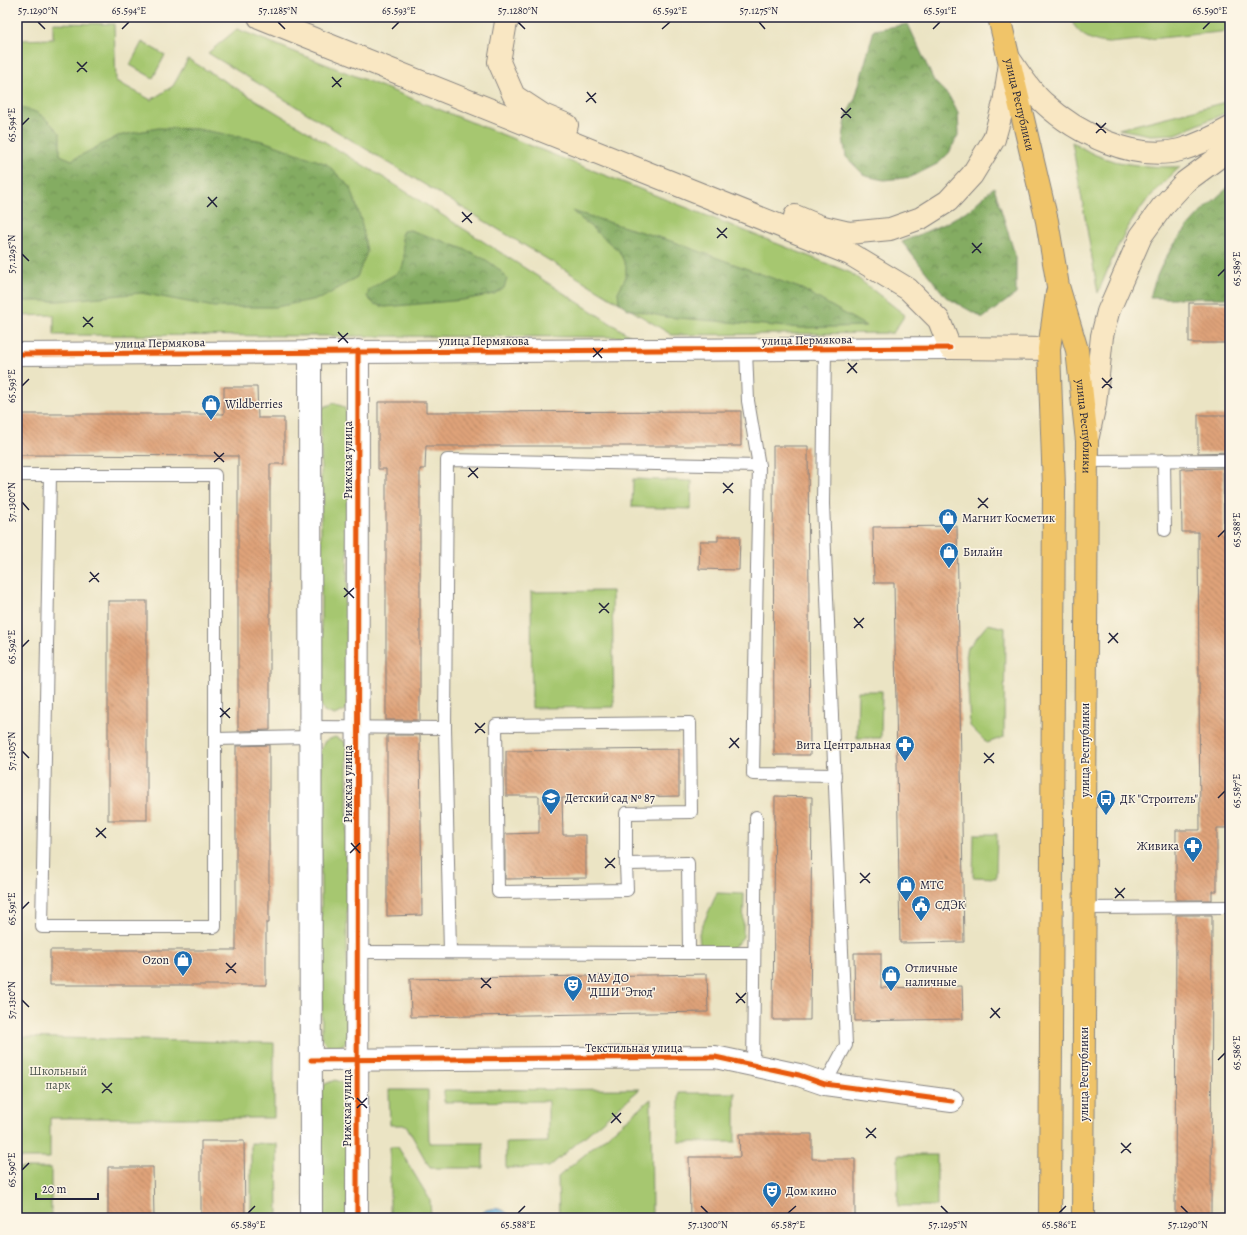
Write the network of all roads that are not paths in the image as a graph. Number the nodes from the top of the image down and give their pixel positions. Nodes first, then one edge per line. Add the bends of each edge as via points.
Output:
1 (259, 17) edge
2 (510, 17) edge
3 (999, 17) edge
4 (1010, 60) junction
5 (1230, 128) edge
6 (1230, 149) edge
7 (1058, 286) junction
8 (950, 348) junction
9 (826, 349) junction
10 (1049, 349) junction
11 (746, 350) junction
12 (310, 351) junction
13 (358, 351) junction
14 (17, 354) edge
15 (1087, 451) junction
16 (1164, 460) junction
17 (1230, 460) edge
18 (759, 466) junction
19 (17, 475) edge
20 (50, 475) junction
21 (1165, 530) dead end
22 (358, 727) junction
23 (445, 728) junction
24 (310, 732) junction
25 (216, 739) junction
26 (835, 775) junction
27 (756, 817) dead end
28 (626, 864) junction
29 (1230, 907) edge
30 (1084, 908) junction
31 (358, 952) junction
32 (450, 952) junction
33 (689, 953) junction
34 (754, 953) junction
35 (311, 1060) junction
36 (357, 1060) junction
37 (753, 1066) junction
38 (824, 1084) junction
39 (952, 1101) dead end
40 (311, 1218) edge
41 (357, 1218) edge
42 (1050, 1218) edge
43 (1083, 1218) edge

1 - 8 main road via 850,254 908,289 939,320
2 - 4 main road via 506,22 498,62 514,96 543,115 819,226 849,233 890,229 921,218 948,201 972,175 994,139 1004,103
3 - 4 main road, улица Республики
4 - 5 main road via 1043,103 1071,124 1096,138 1122,147 1149,152 1179,151 1211,139
4 - 7 main road, улица Республики via 1047,221
6 - 15 main road via 1186,182 1162,206 1141,236 1108,312 1102,336
7 - 10 main road, улица Республики
7 - 15 main road, улица Республики via 1077,350
8 - 9 street, улица Пермякова
8 - 10 main road
9 - 11 street, улица Пермякова
9 - 26 lane via 823,504
10 - 42 main road, улица Республики via 1054,487
11 - 13 street, улица Пермякова
11 - 18 lane via 748,400
12 - 13 street, улица Пермякова
12 - 14 street, улица Пермякова
12 - 24 street
13 - 22 street, Рижская улица
15 - 16 lane
15 - 30 main road, улица Республики
16 - 17 lane
16 - 21 lane
18 - 23 lane via 447,460
18 - 26 lane via 754,774
19 - 20 lane
20 - 25 lane via 215,475
20 - 25 lane via 42,926 215,927
22 - 23 lane
22 - 24 lane
22 - 31 street, Рижская улица
23 - 32 lane
24 - 25 lane
24 - 35 street
26 - 38 lane via 846,1045
27 - 34 lane
28 - 28 lane via 626,813 691,812 690,723 496,725 498,892 627,890
28 - 33 lane via 688,863
29 - 30 lane
30 - 43 main road, улица Республики
31 - 32 lane
31 - 36 street, Рижская улица
32 - 33 lane
33 - 34 lane
34 - 37 lane
35 - 36 street, Текстильная улица
35 - 40 street
36 - 37 street, Текстильная улица via 715,1057
36 - 41 street, Рижская улица
37 - 38 street, Текстильная улица via 799,1075
38 - 39 street, Текстильная улица

